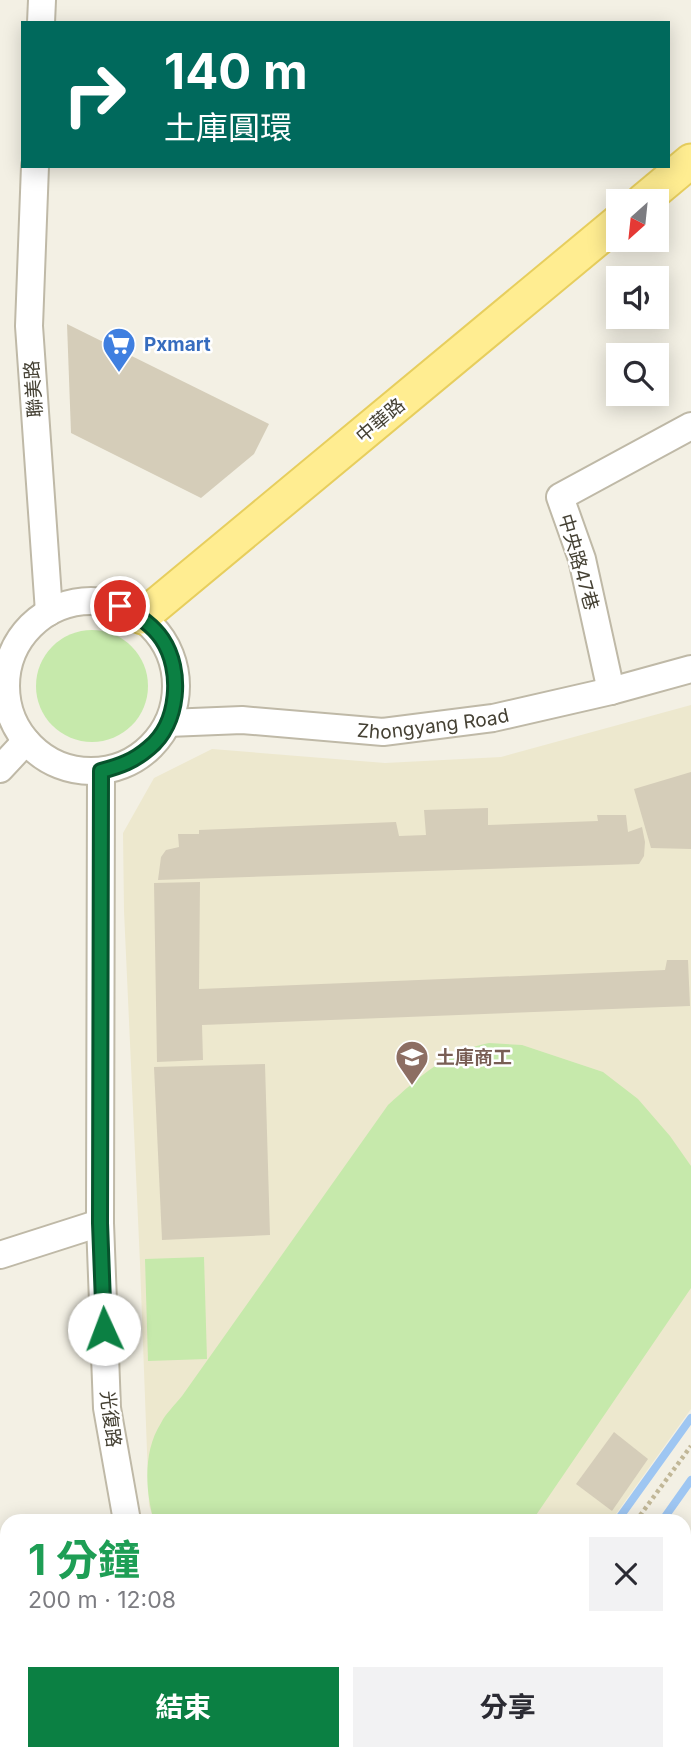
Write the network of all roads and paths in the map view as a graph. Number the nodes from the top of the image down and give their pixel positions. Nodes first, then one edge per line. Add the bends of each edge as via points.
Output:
1 (42, 0) edge
2 (41, 21) edge
3 (691, 161) edge
4 (35, 168) edge
5 (657, 189) edge
6 (606, 232) edge
7 (691, 426) edge
8 (49, 612) junction
9 (142, 617) junction
10 (691, 669) edge
11 (611, 691) junction
12 (3, 697) edge
13 (168, 723) junction
14 (26, 741) junction
15 (0, 769) edge
16 (101, 771) junction
17 (100, 1223) junction
18 (0, 1255) edge
19 (691, 1446) edge
20 (126, 1514) edge
21 (641, 1514) edge

1 - 2 street
3 - 5 main road
4 - 8 street, 聯美路 via 29,326
6 - 9 main road, 中華路
7 - 11 street, 中央路47巷 via 560,497 582,559
8 - 9 street via 72,603 96,601
8 - 12 street via 29,627 15,647
9 - 13 street via 162,639 174,666 176,695
10 - 11 street, Zhongyang Road
11 - 13 street, Zhongyang Road via 494,718 383,732 243,720
12 - 14 street
13 - 16 street via 152,747 128,763
14 - 15 street
14 - 16 street via 47,759 73,769
16 - 17 street, 光復路
17 - 18 street
17 - 20 street, 光復路 via 107,1408
19 - 21 path

